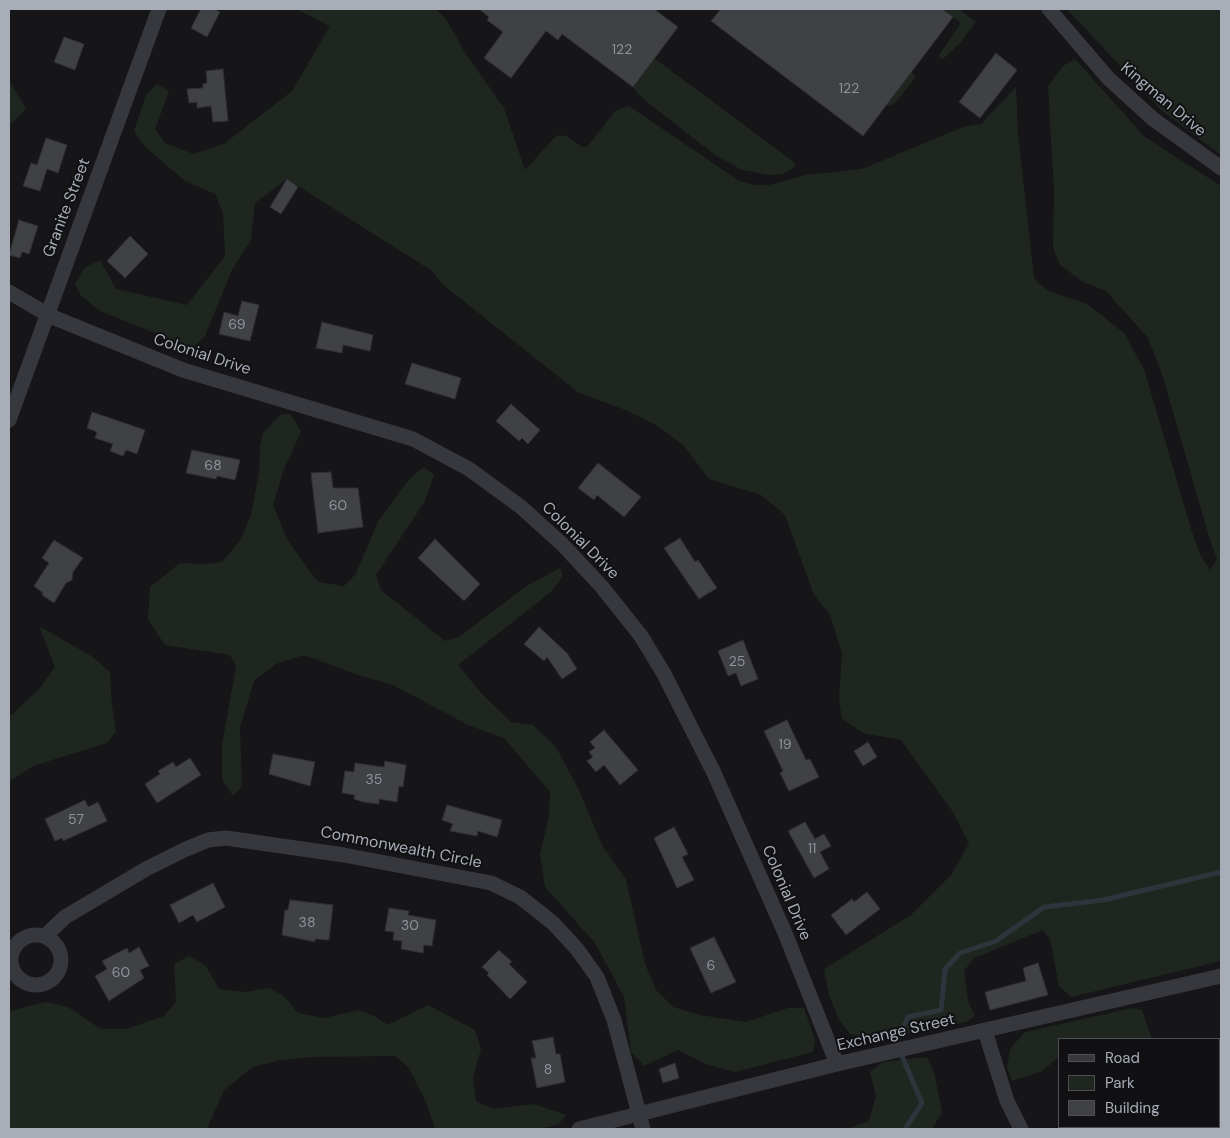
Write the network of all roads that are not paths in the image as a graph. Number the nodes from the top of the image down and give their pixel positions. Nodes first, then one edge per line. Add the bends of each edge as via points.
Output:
1 (158, 9) edge
2 (1049, 9) edge
3 (1221, 168) edge
4 (9, 292) edge
5 (46, 314) junction
6 (9, 420) edge
7 (45, 936) dead end
8 (1221, 976) edge
9 (985, 1032) junction
10 (837, 1064) junction
11 (638, 1114) junction
12 (579, 1129) edge
13 (643, 1129) edge
14 (1021, 1129) edge

1 - 5 street, Granite Street
2 - 3 street, Kingman Drive via 1108,78 1153,119
4 - 5 street, Colonial Drive
5 - 6 street, Granite Street
5 - 10 street, Colonial Drive via 183,370 413,439 469,469 521,507 563,545 641,636 664,674 714,773 785,932
7 - 11 street, Commonwealth Circle via 80,907 146,869 208,840 226,838 344,854 491,883 520,897 553,923 597,977 614,1020
8 - 9 street, Exchange Street
9 - 10 street, Exchange Street
9 - 14 street via 1008,1102
10 - 11 street, Exchange Street
11 - 12 street, Exchange Street
11 - 13 street, Commonwealth Circle

